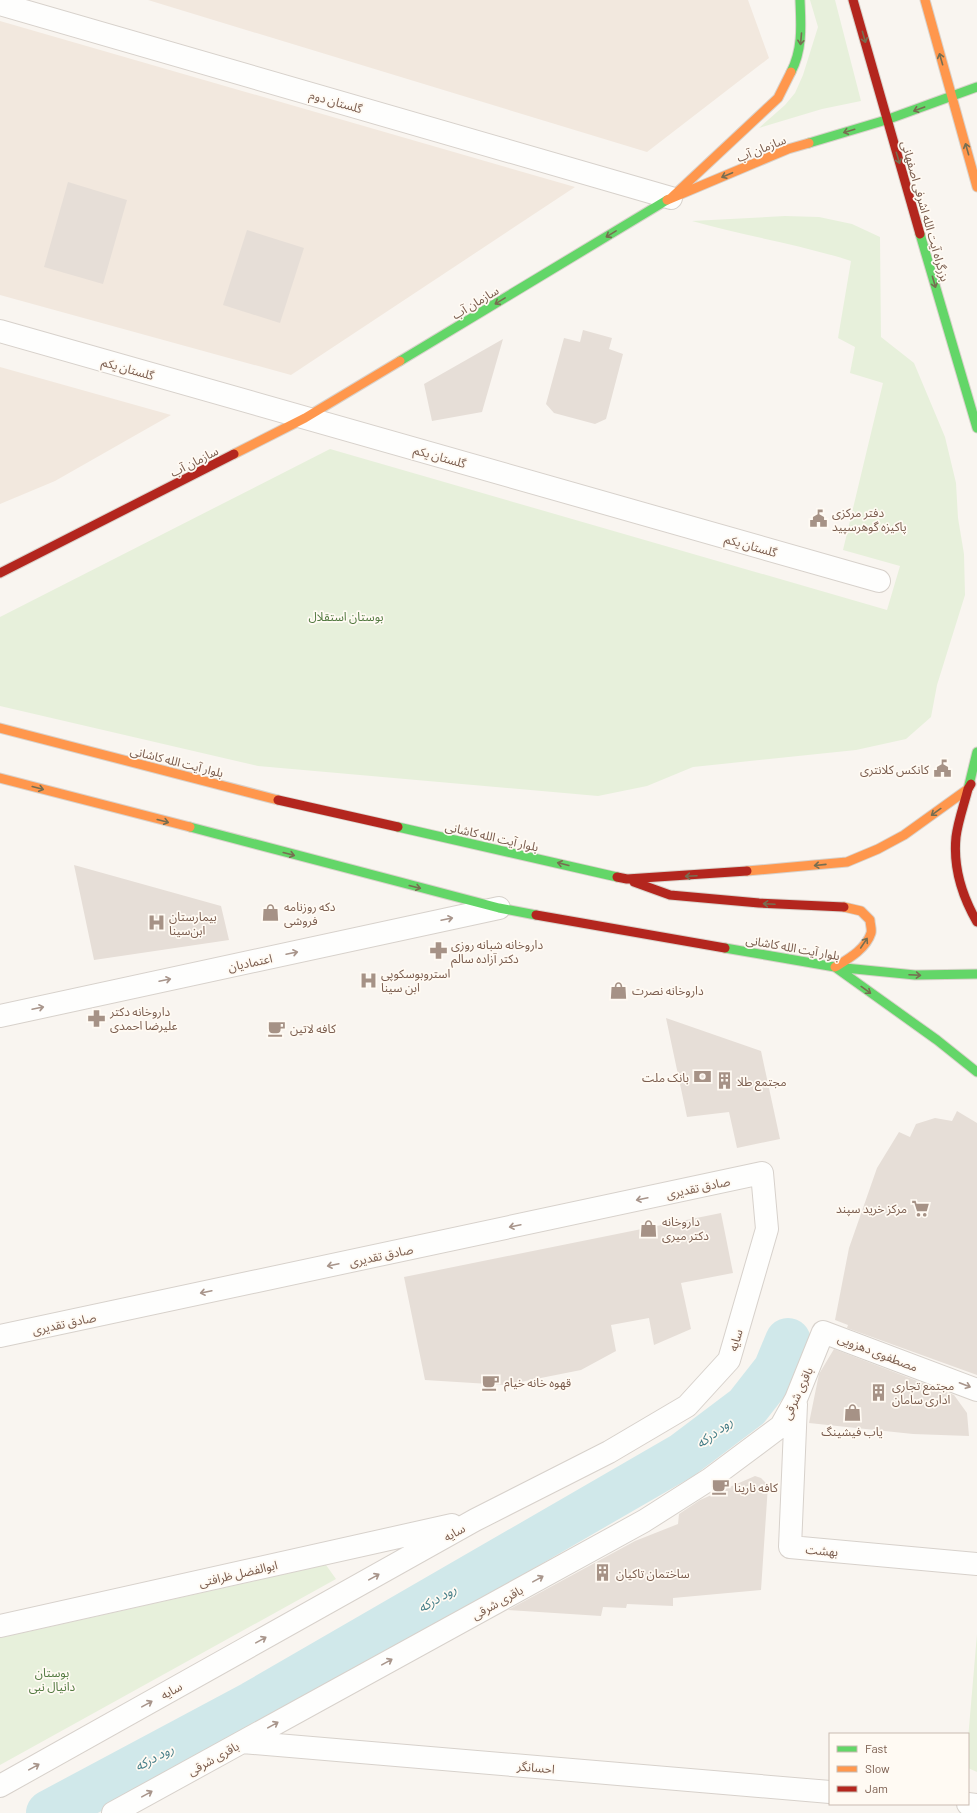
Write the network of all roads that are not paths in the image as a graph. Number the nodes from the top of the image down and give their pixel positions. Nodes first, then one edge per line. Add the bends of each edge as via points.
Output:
1 (800, 0) edge
2 (853, 0) edge
3 (925, 0) edge
4 (0, 4) edge
5 (977, 87) edge
6 (952, 97) junction
7 (886, 120) junction
8 (977, 187) edge
9 (671, 198) junction
10 (0, 331) edge
11 (305, 418) junction
12 (977, 428) edge
13 (0, 573) edge
14 (879, 582) dead end
15 (0, 728) edge
16 (977, 752) edge
17 (977, 775) edge
18 (0, 778) edge
19 (968, 789) junction
20 (627, 880) junction
21 (499, 908) junction
22 (977, 922) edge
23 (834, 967) junction
24 (977, 974) edge
25 (0, 1016) edge
26 (977, 1072) edge
27 (762, 1173) joint
28 (823, 1332) joint
29 (0, 1336) edge
30 (977, 1390) edge
31 (796, 1399) junction
32 (475, 1520) junction
33 (977, 1564) edge
34 (0, 1626) edge
35 (242, 1742) junction
36 (0, 1786) edge
37 (829, 1792) edge
38 (113, 1813) edge

1 -> 9 main road via 801,35 798,59 778,98
2 -> 7 main road, بزرگراه آیت الله اشرفی اصفهانی
6 -> 3 main road
4 - 9 street, گلستان دوم
5 - 6 main road, سازمان آب
6 -> 7 main road, سازمان آب
8 -> 6 main road
7 -> 9 main road, سازمان آب via 788,149
7 -> 12 main road, بزرگراه آیت الله اشرفی اصفهانی
9 -> 11 main road, سازمان آب
10 - 11 street, گلستان یکم
11 - 13 main road, سازمان آب
11 - 14 street, گلستان یکم
20 -> 15 main road, بلوار آیت الله کاشانی via 308,808
16 - 19 main road
17 - 19 main road
18 -> 21 main road, بلوار آیت الله کاشانی
19 -> 20 main road, بلوار آیت الله کاشانی via 904,835 878,850 847,862
19 - 22 main road via 956,836 956,857 965,898
23 -> 20 main road via 854,956 871,932 870,920 861,911 670,895
21 - 23 main road, بلوار آیت الله کاشانی
25 -> 21 street, اعتمادیان
23 -> 24 main road, بلوار آیت الله کاشانی via 915,975
23 -> 26 main road via 937,1040
27 -> 29 street, صادق تقدیری
27 - 32 street, سایه via 767,1229 729,1360 687,1406 609,1452
28 -> 30 street, مصطفوی دهزویی
28 - 31 street, باقری شرقی
31 - 33 street, بهشت via 790,1548
35 -> 31 street, باقری شرقی via 644,1521 710,1479 781,1426
32 - 34 street, ابوالفضل ظرافتی
36 -> 32 street, سایه
35 - 37 street, احسانگر
38 -> 35 street, باقری شرقی

